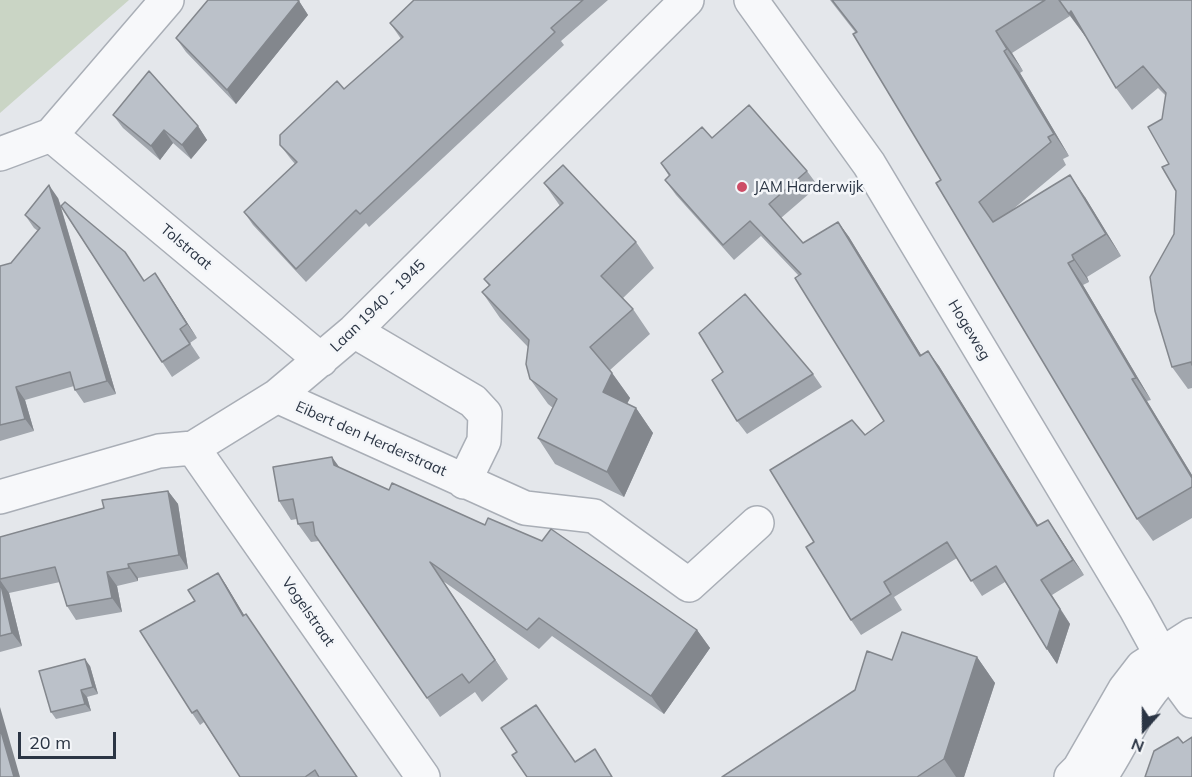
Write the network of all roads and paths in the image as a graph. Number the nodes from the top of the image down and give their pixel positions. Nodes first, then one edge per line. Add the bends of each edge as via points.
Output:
1 (167, 0) edge
2 (687, 0) edge
3 (755, 1) edge
4 (51, 135) junction
5 (0, 154) edge
6 (354, 332) junction
7 (321, 360) junction
8 (277, 396) junction
9 (193, 448) junction
10 (464, 482) junction
11 (0, 497) edge
12 (757, 523) dead end
13 (1192, 635) edge
14 (1174, 661) edge
15 (1192, 700) edge
16 (423, 777) edge
17 (1071, 777) edge
18 (1100, 777) edge

1 - 4 street
2 - 6 street, Laan 1940 - 1945
3 - 14 street, Hogeweg via 869,165 1136,609
4 - 5 street
4 - 7 street, Tolstraat
6 - 7 street, Laan 1940 - 1945
6 - 10 street, Eibert den Herderstraat via 473,401 485,414 484,441
7 - 8 street, Laan 1940 - 1945
8 - 9 street, Laan 1940 - 1945
8 - 10 street, Eibert den Herderstraat
9 - 11 street, Laan 1940 - 1945 via 159,451
9 - 16 street, Vogelstraat
10 - 12 street, Eibert den Herderstraat via 525,508 594,516 690,585
13 - 14 street
14 - 15 street, Hogeweg
14 - 17 street via 1142,667
14 - 18 street via 1141,706

